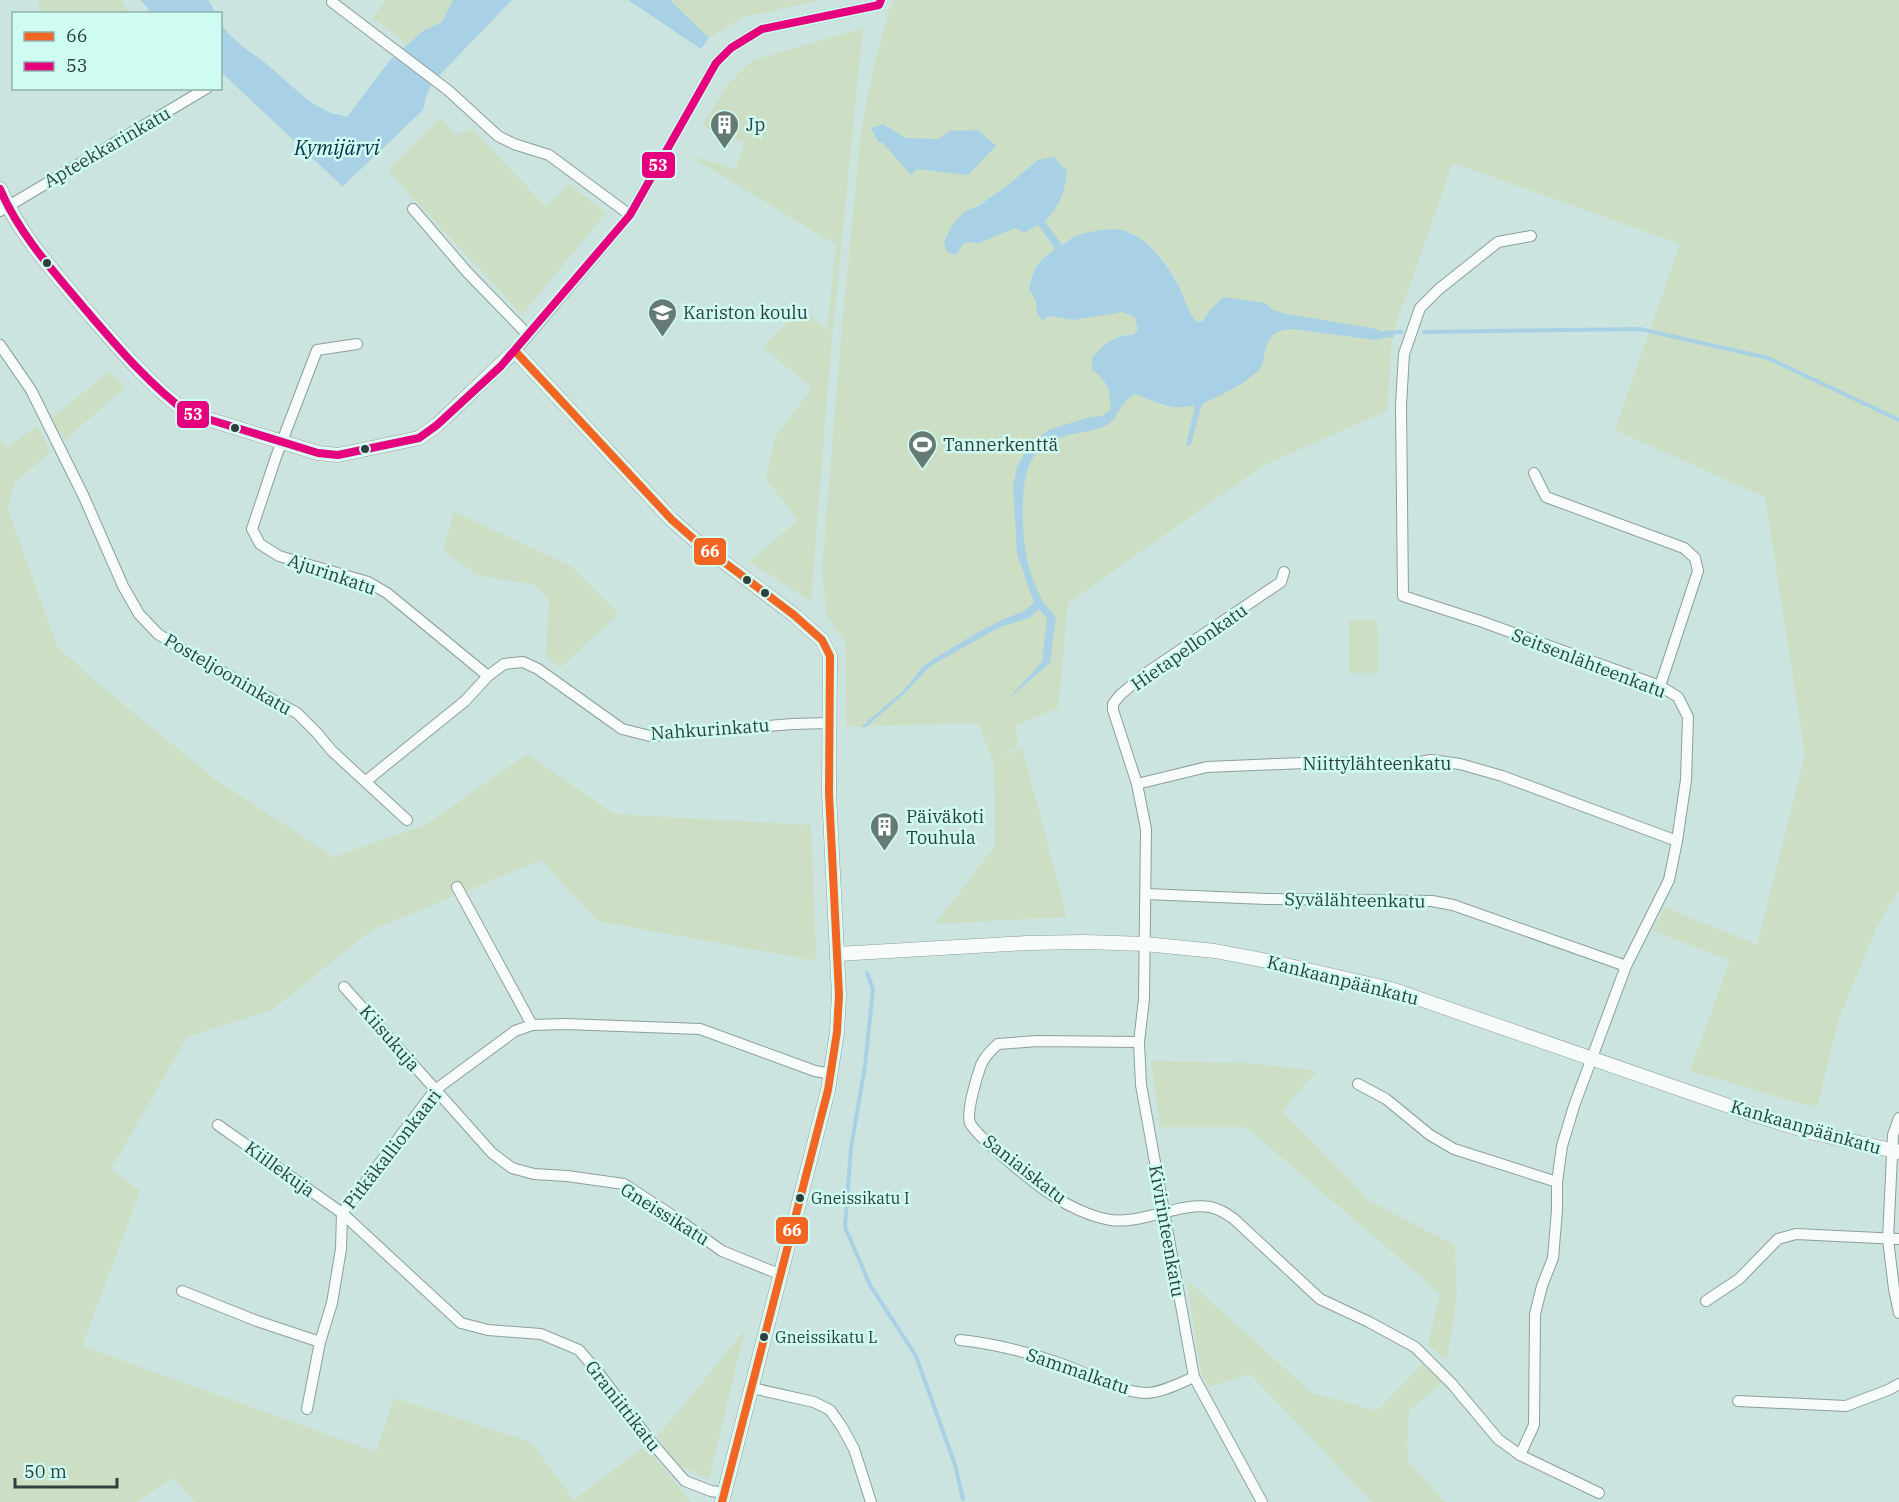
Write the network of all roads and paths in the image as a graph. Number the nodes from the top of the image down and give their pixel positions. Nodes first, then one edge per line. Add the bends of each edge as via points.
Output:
1 (881, 0) edge
2 (332, 2) dead end
3 (204, 90) edge
4 (0, 189) edge
5 (4, 208) edge
6 (413, 209) dead end
7 (630, 215) junction
8 (1531, 236) dead end
9 (528, 335) junction
10 (357, 344) dead end
11 (0, 345) edge
12 (515, 351) junction
13 (283, 441) junction
14 (1534, 473) dead end
15 (1284, 572) dead end
16 (488, 676) junction
17 (1660, 686) junction
18 (830, 723) junction
19 (366, 781) junction
20 (1137, 784) junction
21 (407, 820) dead end
22 (1677, 841) junction
23 (458, 887) dead end
24 (1146, 894) junction
25 (1144, 944) junction
26 (837, 954) junction
27 (1626, 966) junction
28 (344, 987) dead end
29 (532, 1025) junction
30 (1139, 1042) junction
31 (1593, 1059) junction
32 (831, 1074) junction
33 (1358, 1084) dead end
34 (435, 1090) junction
35 (1899, 1118) edge
36 (218, 1125) dead end
37 (1896, 1152) edge
38 (1557, 1182) junction
39 (342, 1213) junction
40 (1165, 1213) junction
41 (1893, 1239) edge
42 (779, 1274) junction
43 (182, 1291) dead end
44 (1706, 1301) dead end
45 (1899, 1313) edge
46 (960, 1340) dead end
47 (320, 1342) junction
48 (1194, 1377) junction
49 (1899, 1384) edge
50 (752, 1388) junction
51 (1738, 1401) dead end
52 (307, 1409) dead end
53 (1520, 1455) junction
54 (1599, 1493) dead end
55 (724, 1498) edge
56 (1259, 1501) edge
57 (871, 1502) edge

1 - 7 street via 879,5 762,29 731,48 716,63
2 - 7 street via 449,91 498,136 549,155
3 - 5 street, Apteekkarinkatu
4 - 5 street
5 - 13 street via 121,351 174,403 196,416
6 - 9 street
7 - 9 street
8 - 17 street, Seitsenlähteenkatu via 1498,242 1420,308 1404,354 1403,596
9 - 12 street
10 - 13 street, Ajurinkatu via 317,350
11 - 19 street, Posteljooninkatu via 31,390 139,614 158,634 297,713 332,752
12 - 13 street via 437,426 419,438 338,455
12 - 18 street via 672,520 822,640 830,656
13 - 16 street, Ajurinkatu via 252,529 260,544 279,556 368,582 387,593
14 - 17 street via 1546,496 1684,548 1695,558 1698,571
15 - 20 street, Hietapellonkatu via 1281,582 1145,674 1113,704
16 - 18 street, Nahkurinkatu via 504,664 522,662 538,669 622,729 650,736
16 - 19 street, Nahkurinkatu via 465,701
17 - 22 street, Seitsenlähteenkatu via 1678,697 1688,717 1686,780
18 - 26 street via 829,793
19 - 21 street, Posteljooninkatu
20 - 22 street, Niittylähteenkatu via 1207,767 1328,762 1402,765 1431,760 1502,776
20 - 24 street, Hietapellonkatu via 1146,829
22 - 27 street, Seitsenlähteenkatu via 1669,880
23 - 29 street
24 - 25 street, Hietapellonkatu
24 - 27 street, Syvälähteenkatu via 1432,901
25 - 26 street, Kankaanpäänkatu via 1027,943
25 - 30 street, Kivirinteenkatu
25 - 31 street, Kankaanpäänkatu via 1215,951 1391,988
26 - 32 street via 839,1004
27 - 31 street, Seitsenlähteenkatu
28 - 34 street, Kiisukuja
29 - 32 street, Pitkäkallionkaari via 700,1029
29 - 34 street, Pitkäkallionkaari via 515,1031
30 - 40 street, Kivirinteenkatu via 1145,1114
30 - 40 street, Saniaiskatu via 998,1044 982,1064 970,1122 980,1136 1052,1196 1080,1210 1110,1220
31 - 37 street, Kankaanpäänkatu via 1810,1132
31 - 38 street, Seitsenlähteenkatu via 1562,1146
32 - 42 street
33 - 38 street via 1386,1099 1430,1136 1454,1149
34 - 39 street, Pitkäkallionkaari
34 - 42 street, Gneissikatu via 492,1153 512,1168 624,1184 722,1251
35 - 37 street via 1893,1135
36 - 39 street, Kiillekuja
37 - 41 street
38 - 53 street, Seitsenlähteenkatu via 1553,1258 1535,1314 1534,1425
39 - 47 street, Pitkäkallionkaari via 338,1270
39 - 55 street, Graniittikatu via 461,1323 488,1330 541,1334 579,1350 685,1481
40 - 48 street, Kivirinteenkatu
40 - 53 street via 1199,1206 1221,1210 1320,1299 1415,1347 1498,1439
41 - 44 street via 1796,1234 1778,1239 1739,1279
41 - 45 street via 1894,1289
42 - 50 street
43 - 47 street
46 - 48 street, Sammalkatu via 995,1344 1147,1393
47 - 52 street, Pitkäkallionkaari
48 - 56 street, Kivirinteenkatu
49 - 51 street via 1846,1406
50 - 55 street
50 - 57 street via 813,1402 830,1410 854,1449
53 - 54 street

